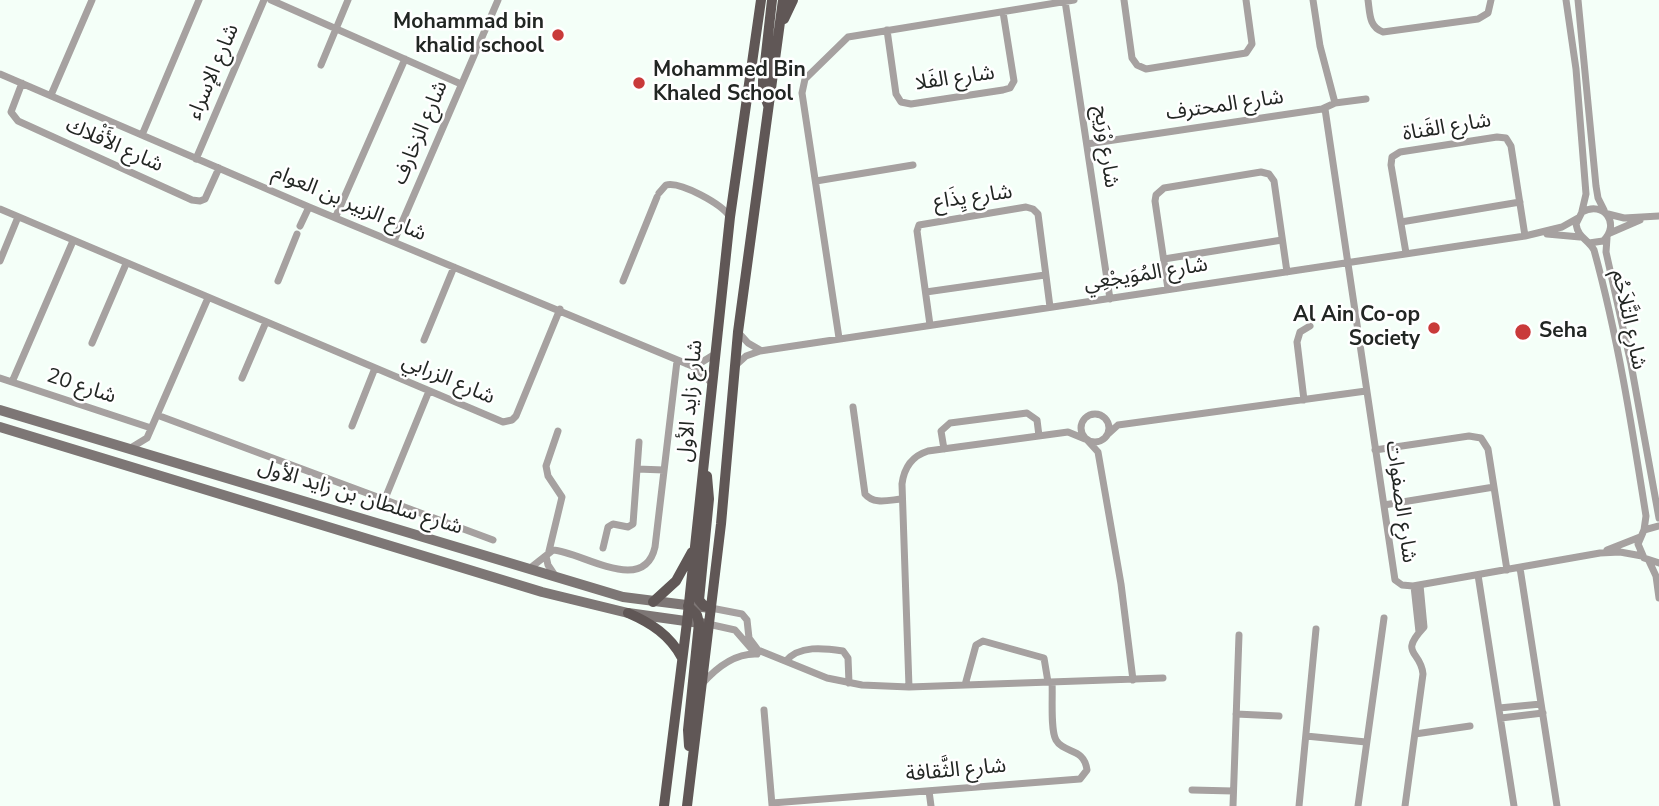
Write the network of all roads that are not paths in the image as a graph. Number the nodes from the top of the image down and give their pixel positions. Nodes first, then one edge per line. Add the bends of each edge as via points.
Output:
1 (92, 0) edge
2 (199, 0) edge
3 (264, 0) edge
4 (271, 0) edge
5 (348, 0) edge
6 (498, 0) edge
7 (759, 0) edge
8 (772, 0) edge
9 (783, 0) edge
10 (793, 0) edge
11 (1124, 0) edge
12 (1246, 0) edge
13 (1313, 0) edge
14 (1368, 0) edge
15 (1491, 0) edge
16 (1566, 0) edge
17 (1578, 0) edge
18 (1070, 1) edge
19 (289, 4) edge
20 (1003, 12) junction
21 (780, 28) junction
22 (336, 29) junction
23 (887, 30) junction
24 (405, 59) junction
25 (321, 65) dead end
26 (0, 74) edge
27 (22, 83) junction
28 (461, 84) junction
29 (51, 95) junction
30 (1366, 99) dead end
31 (1335, 103) junction
32 (769, 108) junction
33 (1325, 109) junction
34 (142, 135) junction
35 (1087, 144) junction
36 (196, 159) junction
37 (913, 165) dead end
38 (219, 168) junction
39 (816, 181) junction
40 (734, 192) junction
41 (713, 202) junction
42 (1520, 202) junction
43 (309, 207) junction
44 (0, 209) edge
45 (1606, 213) junction
46 (1580, 215) junction
47 (336, 216) junction
48 (1659, 216) edge
49 (18, 217) junction
50 (730, 217) junction
51 (1644, 218) junction
52 (1401, 222) junction
53 (1536, 233) junction
54 (1609, 235) junction
55 (1525, 236) junction
56 (1581, 237) junction
57 (1282, 240) junction
58 (73, 241) junction
59 (394, 241) junction
60 (1589, 243) junction
61 (1406, 253) junction
62 (1164, 259) junction
63 (0, 261) edge
64 (1347, 263) junction
65 (127, 264) junction
66 (454, 267) junction
67 (1287, 272) junction
68 (1045, 275) junction
69 (278, 281) dead end
70 (623, 281) dead end
71 (1168, 289) junction
72 (926, 292) junction
73 (208, 298) junction
74 (1110, 299) junction
75 (1050, 307) junction
76 (560, 309) junction
77 (266, 321) junction
78 (930, 325) junction
79 (1310, 326) dead end
80 (738, 332) junction
81 (839, 338) junction
82 (424, 340) dead end
83 (92, 343) dead end
84 (760, 351) junction
85 (715, 354) junction
86 (677, 361) junction
87 (687, 364) junction
88 (735, 367) junction
89 (375, 368) junction
90 (0, 378) edge
91 (242, 378) dead end
92 (12, 382) junction
93 (712, 384) junction
94 (429, 391) junction
95 (1366, 391) junction
96 (1304, 400) junction
97 (853, 407) dead end
98 (0, 410) edge
99 (157, 415) junction
100 (1105, 419) junction
101 (1082, 422) junction
102 (1118, 425) junction
103 (352, 426) dead end
104 (0, 427) edge
105 (151, 428) junction
106 (558, 431) dead end
107 (1068, 432) junction
108 (1039, 436) junction
109 (147, 438) junction
110 (1105, 438) junction
111 (1087, 440) junction
112 (639, 442) dead end
113 (129, 449) junction
114 (944, 449) junction
115 (1375, 450) junction
116 (1098, 452) junction
117 (157, 457) junction
118 (704, 467) junction
119 (637, 469) junction
120 (664, 470) junction
121 (180, 482) junction
122 (251, 485) junction
123 (1494, 487) junction
124 (902, 499) junction
125 (384, 501) junction
126 (1384, 505) junction
127 (1659, 518) edge
128 (1659, 526) edge
129 (1642, 534) junction
130 (493, 540) dead end
131 (696, 544) junction
132 (603, 548) dead end
133 (1600, 553) junction
134 (548, 554) junction
135 (1642, 556) junction
136 (1649, 561) junction
137 (1659, 563) edge
138 (1520, 568) junction
139 (529, 569) junction
140 (1507, 570) junction
141 (1478, 575) junction
142 (556, 578) junction
143 (1417, 585) junction
144 (1659, 598) edge
145 (653, 602) junction
146 (688, 606) junction
147 (711, 607) junction
148 (628, 613) junction
149 (1384, 618) dead end
150 (687, 622) junction
151 (704, 624) junction
152 (1315, 629) dead end
153 (1239, 635) dead end
154 (759, 655) junction
155 (682, 658) junction
156 (786, 661) junction
157 (1163, 678) dead end
158 (1133, 680) junction
159 (1050, 682) junction
160 (849, 683) junction
161 (701, 684) junction
162 (965, 685) junction
163 (909, 687) junction
164 (1541, 704) junction
165 (1499, 708) junction
166 (764, 710) dead end
167 (1543, 713) junction
168 (1236, 714) junction
169 (1279, 716) dead end
170 (1501, 718) junction
171 (1470, 726) dead end
172 (1415, 734) junction
173 (1306, 736) junction
174 (1366, 743) junction
175 (693, 759) junction
176 (1192, 790) dead end
177 (929, 791) junction
178 (1233, 791) junction
179 (772, 805) edge
180 (666, 806) edge
181 (687, 806) edge
182 (931, 806) edge
183 (1233, 806) edge
184 (1299, 806) edge
185 (1357, 806) edge
186 (1405, 806) edge
187 (1514, 806) edge
188 (1557, 806) edge

1 - 29 street
2 - 34 street
3 - 36 street, شارع الإسراء
4 - 19 street
5 - 22 street
6 - 28 street, شارع الزخارف
7 - 40 main road, شارع زايد الأول
8 - 32 main road via 763,81
9 - 21 main road, شارع زايد الأول
10 - 21 main road
11 - 12 street via 1132,58 1146,69 1246,53 1252,44
13 - 31 street
14 - 15 street via 1371,23 1389,32 1484,17
16 - 46 street via 1586,194
17 - 45 street via 1596,186
18 - 20 street
18 - 35 street, شارع وْرَيج
19 - 22 street
20 - 23 street
20 - 23 street, شارع الفَلا via 1014,81 1003,90 901,103 895,94
21 - 32 main road, شارع زايد الأول
22 - 24 street
22 - 25 street
23 - 39 street via 848,37 805,79 802,93
24 - 28 street
24 - 47 street
26 - 27 street, شارع الزبير بن العوام
27 - 29 street, شارع الزبير بن العوام
27 - 38 street, شارع الأَفْلاك via 11,111 18,121 192,200 205,199
28 - 59 street, شارع الزخارف
29 - 34 street, شارع الزبير بن العوام
30 - 31 street, شارع المحترف
31 - 33 street, شارع المحترف
32 - 80 main road, شارع زايد الأول
33 - 35 street, شارع المحترف
33 - 64 street, شارع الصفوات
34 - 36 street, شارع الزبير بن العوام
35 - 74 street, شارع وْرَيج
36 - 38 street, شارع الزبير بن العوام
37 - 39 street
38 - 43 street, شارع الزبير بن العوام
39 - 81 street
40 - 41 street
40 - 50 main road, شارع زايد الأول
41 - 50 street
41 - 70 street via 666,184
42 - 52 street
42 - 52 street, شارع القَناة via 1506,138 1399,152 1391,165
42 - 55 street, شارع القَناة
43 - 47 street, شارع الزبير بن العوام
43 - 69 street
44 - 49 street, شارع الزرابي
45 - 46 street via 1593,208
45 - 51 street
45 - 54 street via 1612,227
46 - 53 street, شارع المُوَيجْعِي
46 - 56 street via 1576,224
47 - 59 street, شارع الزبير بن العوام
48 - 51 street
49 - 58 street, شارع الزرابي
49 - 63 street
50 - 85 main road, شارع زايد الأول
51 - 54 street
52 - 61 street, شارع القَناة
53 - 55 street, شارع المُوَيجْعِي
53 - 56 street, شارع المُوَيجْعِي
54 - 60 street via 1599,243
54 - 127 street, شارع التَّلاَحُم via 1606,251
55 - 61 street, شارع المُوَيجْعِي
56 - 60 street
57 - 62 street
57 - 62 street via 1272,177 1265,172 1249,174 1158,192 1155,201
57 - 67 street
58 - 65 street, شارع الزرابي
58 - 92 street
59 - 66 street, شارع الزبير بن العوام
60 - 129 street, شارع التَّلاَحُم via 1620,363 1645,511
61 - 64 street, شارع المُوَيجْعِي
62 - 71 street
64 - 67 street, شارع المُوَيجْعِي
64 - 95 street, شارع الصفوات
65 - 73 street, شارع الزرابي
65 - 83 street
66 - 76 street, شارع الزبير بن العوام
66 - 82 street
67 - 71 street, شارع المُوَيجْعِي
68 - 72 street
68 - 72 street, شارع يِذَاع via 1038,214 1026,207 920,224 917,231
68 - 75 street, شارع يِذَاع
71 - 74 street, شارع المُوَيجْعِي
72 - 78 street, شارع يِذَاع
73 - 77 street, شارع الزرابي
73 - 99 street
74 - 75 street, شارع المُوَيجْعِي
75 - 78 street, شارع المُوَيجْعِي
76 - 86 street, شارع الزبير بن العوام
76 - 94 street, شارع الزرابي via 512,420 500,421
77 - 89 street, شارع الزرابي
77 - 91 street
78 - 81 street, شارع المُوَيجْعِي
79 - 96 street via 1300,332 1297,342
80 - 84 street
80 - 88 main road, شارع زايد الأول
81 - 84 street, شارع المُوَيجْعِي
84 - 88 street, شارع المُوَيجْعِي
85 - 87 street
85 - 93 main road, شارع زايد الأول
86 - 87 street, شارع الزبير بن العوام
86 - 120 street
87 - 93 street, شارع الزبير بن العوام
88 - 147 main road, شارع زايد الأول
89 - 94 street, شارع الزرابي
89 - 103 street, شارع الزرابي
90 - 92 street, شارع 20
92 - 105 street, شارع 20
93 - 118 main road, شارع زايد الأول
94 - 125 street
95 - 96 street
95 - 115 street, شارع الصفوات
96 - 102 street
97 - 124 street via 865,494 877,502
98 - 113 main road, شارع سلطان بن زايد الأول
99 - 105 street
99 - 125 street
100 - 101 street via 1093,414
100 - 102 street
100 - 110 street via 1109,427
101 - 107 street
101 - 111 street
102 - 110 street
104 - 121 main road, شارع سلطان بن زايد الأول
105 - 109 street
106 - 134 street via 546,466 562,497
107 - 108 street
107 - 111 street
108 - 114 street
108 - 114 street via 1037,420 1030,414 950,423 941,431
109 - 113 street
109 - 117 street
110 - 111 street
110 - 116 street
111 - 116 street
112 - 119 street
113 - 117 main road, شارع سلطان بن زايد الأول
114 - 124 street via 920,453 907,466
115 - 123 street via 1475,436 1488,449
115 - 126 street, شارع الصفوات
116 - 158 street
117 - 122 main road, شارع سلطان بن زايد الأول
118 - 131 main road, شارع زايد الأول
118 - 147 main road via 709,490 699,600
119 - 120 street
119 - 132 street via 633,524 608,527
120 - 134 street via 655,547 645,565 626,571 556,550
121 - 122 main road via 243,494
121 - 148 main road, شارع سلطان بن زايد الأول via 542,592
122 - 139 main road, شارع سلطان بن زايد الأول
123 - 126 street
123 - 140 street
124 - 163 street
125 - 130 street
126 - 143 street, شارع الصفوات via 1393,574 1402,584
128 - 129 street, شارع الصفوات
129 - 133 street, شارع الصفوات
129 - 135 street, شارع التَّلاَحُم
131 - 145 main road via 676,582
131 - 146 main road, شارع زايد الأول
133 - 135 street, شارع الصفوات
133 - 138 street, شارع الصفوات
134 - 139 street
134 - 142 street
135 - 136 street
136 - 137 street
136 - 144 street
138 - 140 street, شارع الصفوات
138 - 164 street
139 - 142 main road, شارع سلطان بن زايد الأول
140 - 141 street, شارع الصفوات
141 - 143 street, شارع الصفوات
141 - 165 street
142 - 145 main road, شارع سلطان بن زايد الأول
143 - 172 street via 1422,628 1412,646 1423,671
145 - 146 main road, شارع سلطان بن زايد الأول
146 - 147 main road, شارع سلطان بن زايد الأول
146 - 150 main road, شارع زايد الأول
146 - 151 main road
147 - 151 main road, شارع زايد الأول
147 - 156 street via 741,614 753,645
148 - 150 main road, شارع سلطان بن زايد الأول
148 - 155 main road via 665,635
149 - 174 street
150 - 151 main road, شارع سلطان بن زايد الأول
150 - 155 main road, شارع زايد الأول
151 - 154 street via 735,630
151 - 161 main road, شارع زايد الأول
151 - 175 main road via 688,730
152 - 173 street
153 - 168 street
154 - 156 street
154 - 161 street via 738,656
155 - 180 main road, شارع زايد الأول
156 - 160 street
156 - 160 street via 801,650 840,650 848,656
157 - 158 street
158 - 159 street
159 - 162 street
159 - 162 street via 1044,657 983,641 976,645
159 - 177 street, شارع الثَّقافة via 1054,735 1085,761 1083,777
160 - 163 street
161 - 175 main road, شارع زايد الأول
162 - 163 street
164 - 165 street
164 - 167 street
165 - 170 street
166 - 179 street
167 - 170 street
167 - 188 street
168 - 169 street
168 - 178 street
170 - 187 street
171 - 172 street
172 - 186 street
173 - 174 street
173 - 184 street
174 - 185 street
175 - 181 main road, شارع زايد الأول
176 - 178 street
177 - 179 street, شارع الثَّقافة
177 - 182 street
178 - 183 street

